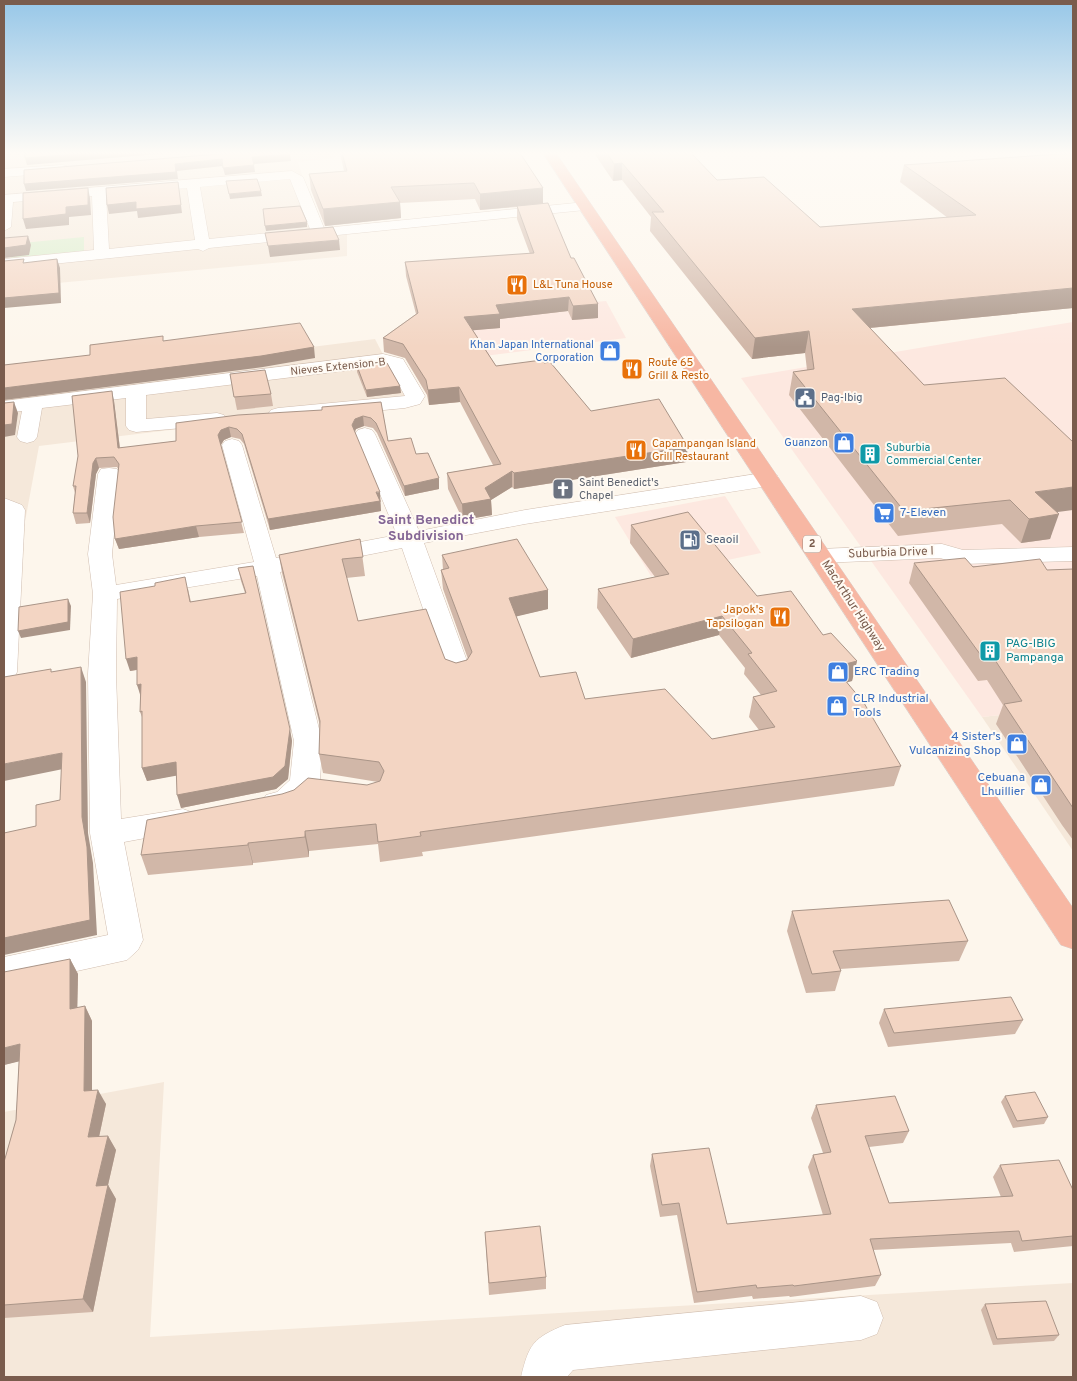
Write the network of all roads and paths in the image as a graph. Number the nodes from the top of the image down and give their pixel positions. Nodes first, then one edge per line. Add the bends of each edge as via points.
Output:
1 (100, 217) edge
2 (198, 217) edge
3 (313, 217) edge
4 (472, 217) edge
5 (593, 217) edge
6 (319, 233) junction
7 (203, 246) junction
8 (102, 255) junction
9 (4, 264) edge
10 (136, 392) junction
11 (33, 403) junction
12 (4, 406) edge
13 (365, 434) dead end
14 (27, 437) dead end
15 (232, 445) dead end
16 (110, 474) dead end
17 (768, 479) junction
18 (9, 507) edge
19 (411, 539) junction
20 (1073, 554) edge
21 (825, 564) junction
22 (267, 567) junction
23 (104, 594) junction
24 (4, 672) edge
25 (458, 672) edge
26 (250, 808) edge
27 (206, 817) edge
28 (106, 833) junction
29 (1073, 935) edge
30 (4, 972) edge
31 (861, 1318) dead end
32 (544, 1377) edge

1 - 8 street
2 - 7 street
3 - 6 street
4 - 6 street
5 - 17 highway, MacArthur Highway / 2
6 - 7 street
7 - 8 street
8 - 9 street
10 - 10 street, Nieves Extension-B via 383,360 396,363 414,396 413,400 405,402 139,426 135,424
10 - 11 street, Nieves Extension-B
11 - 12 street, Nieves Extension-B
11 - 14 street
13 - 19 street
15 - 22 street
16 - 23 street via 100,554
17 - 19 street
17 - 21 highway, MacArthur Highway / 2
18 - 24 street
19 - 22 street
19 - 25 street
20 - 21 street, Suburbia Drive I via 961,557 950,564
21 - 29 highway, MacArthur Highway / 2
22 - 23 street
22 - 26 street via 319,786 286,801
23 - 28 street via 102,674
27 - 28 street
28 - 30 street via 126,940 115,950
31 - 32 street via 565,1348 548,1360

